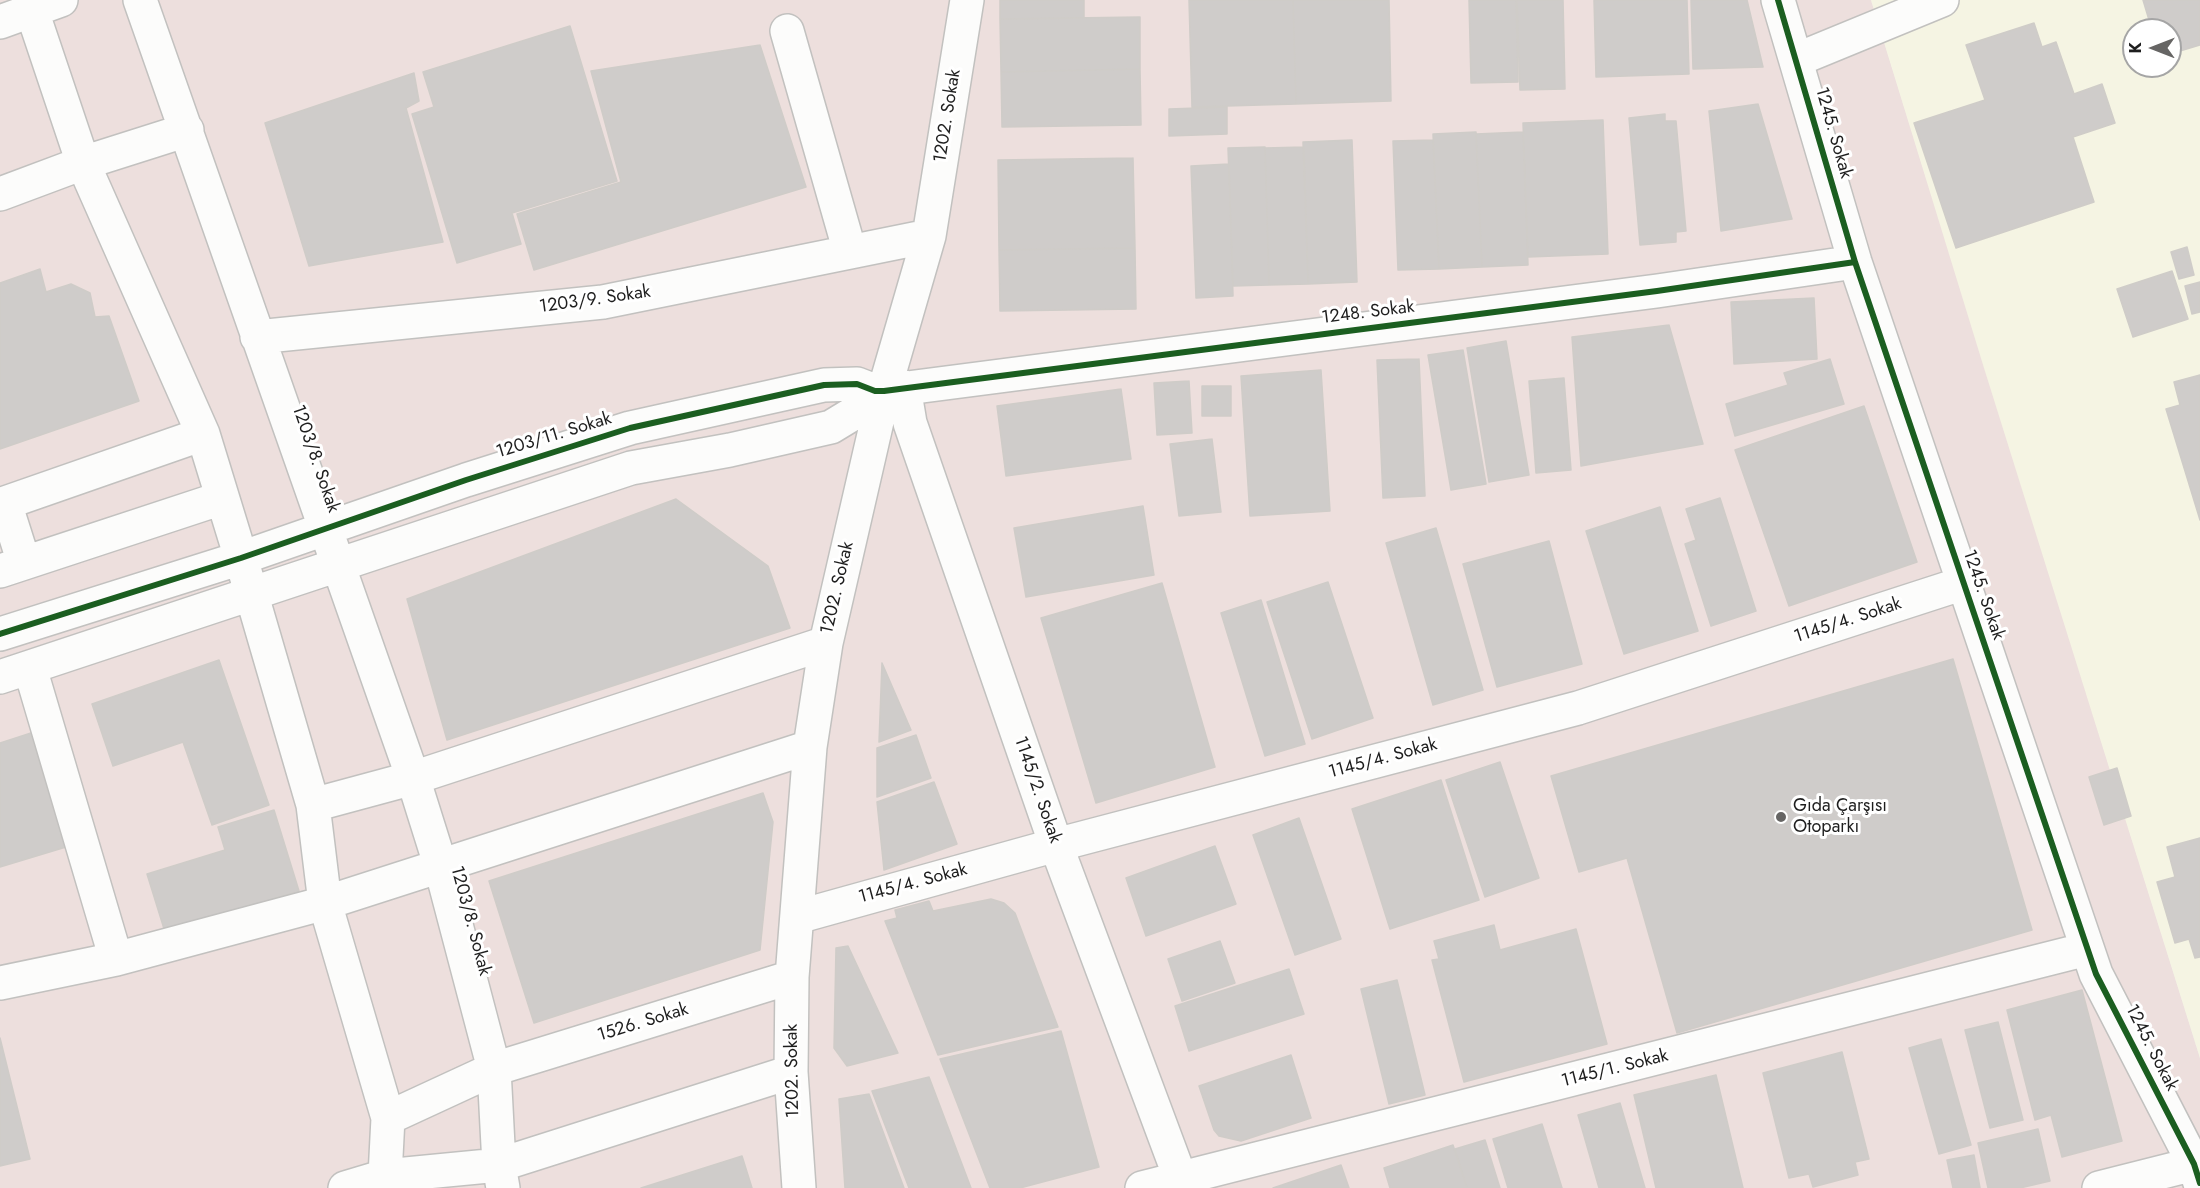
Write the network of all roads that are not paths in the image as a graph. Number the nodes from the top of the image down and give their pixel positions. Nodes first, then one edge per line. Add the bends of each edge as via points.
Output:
1 (140, 0) edge
2 (967, 0) edge
3 (1778, 0) edge
4 (1942, 0) edge
5 (46, 5) edge
6 (0, 22) edge
7 (787, 31) dead end
8 (1796, 60) junction
9 (186, 130) junction
10 (84, 163) junction
11 (0, 194) edge
12 (929, 236) junction
13 (850, 252) junction
14 (1855, 262) junction
15 (257, 337) junction
16 (888, 390) junction
17 (202, 434) junction
18 (222, 498) junction
19 (325, 531) junction
20 (241, 558) junction
21 (338, 566) junction
22 (12, 567) edge
23 (1964, 584) junction
24 (252, 595) junction
25 (0, 634) edge
26 (826, 643) junction
27 (15, 673) edge
28 (810, 747) junction
29 (413, 778) junction
30 (313, 805) junction
31 (1056, 845) junction
32 (440, 864) junction
33 (325, 903) junction
34 (797, 917) junction
35 (2087, 949) junction
36 (116, 958) junction
37 (792, 976) junction
38 (0, 983) edge
39 (494, 1069) junction
40 (791, 1072) junction
41 (388, 1118) junction
42 (2197, 1174) edge
43 (501, 1177) edge
44 (387, 1182) edge
45 (1183, 1184) edge
46 (345, 1188) edge
47 (799, 1188) edge
48 (1143, 1188) edge
49 (2099, 1188) edge

1 - 9 street, 1203/8. Sokak
2 - 12 street, 1202. Sokak
3 - 8 street, 1245. Sokak
4 - 8 street
5 - 6 street
5 - 10 street
7 - 13 street
8 - 14 street, 1245. Sokak
9 - 10 street
9 - 15 street, 1203/8. Sokak
10 - 11 street
10 - 17 street
12 - 13 street, 1203/9. Sokak
12 - 16 street, 1202. Sokak
13 - 15 street, 1203/9. Sokak via 603,302
14 - 16 street, 1248. Sokak
14 - 23 street, 1245. Sokak
15 - 19 street, 1203/8. Sokak
16 - 19 street, 1203/11. Sokak via 857,384 824,385 630,428 466,480
16 - 21 street via 831,427 631,468
16 - 26 street, 1202. Sokak
16 - 31 street, 1145/2. Sokak via 910,423
17 - 18 street
17 - 22 street via 4,503
18 - 20 street
18 - 22 street
19 - 20 street, 1203/11. Sokak
19 - 21 street, 1203/8. Sokak
20 - 24 street
20 - 25 street, 1203/11. Sokak
21 - 24 street
21 - 29 street, 1203/8. Sokak
23 - 31 street, 1145/4. Sokak via 1578,708
23 - 35 street, 1245. Sokak
24 - 27 street
24 - 30 street
26 - 28 street, 1202. Sokak
26 - 29 street
27 - 36 street
28 - 32 street
28 - 34 street, 1202. Sokak
29 - 30 street
29 - 32 street, 1203/8. Sokak
30 - 33 street
31 - 34 street, 1145/4. Sokak
31 - 45 street, 1145/2. Sokak
32 - 33 street
32 - 39 street, 1203/8. Sokak
33 - 36 street
33 - 41 street
34 - 37 street, 1202. Sokak
35 - 42 street, 1245. Sokak
35 - 45 street, 1145/1. Sokak via 1900,983
36 - 38 street
37 - 39 street, 1526. Sokak
37 - 40 street, 1202. Sokak
39 - 41 street, 1526. Sokak
39 - 43 street, 1203/8. Sokak
40 - 43 street
40 - 47 street, 1202. Sokak
41 - 44 street
42 - 49 street
43 - 44 street
44 - 46 street
45 - 48 street, 1145/1. Sokak

